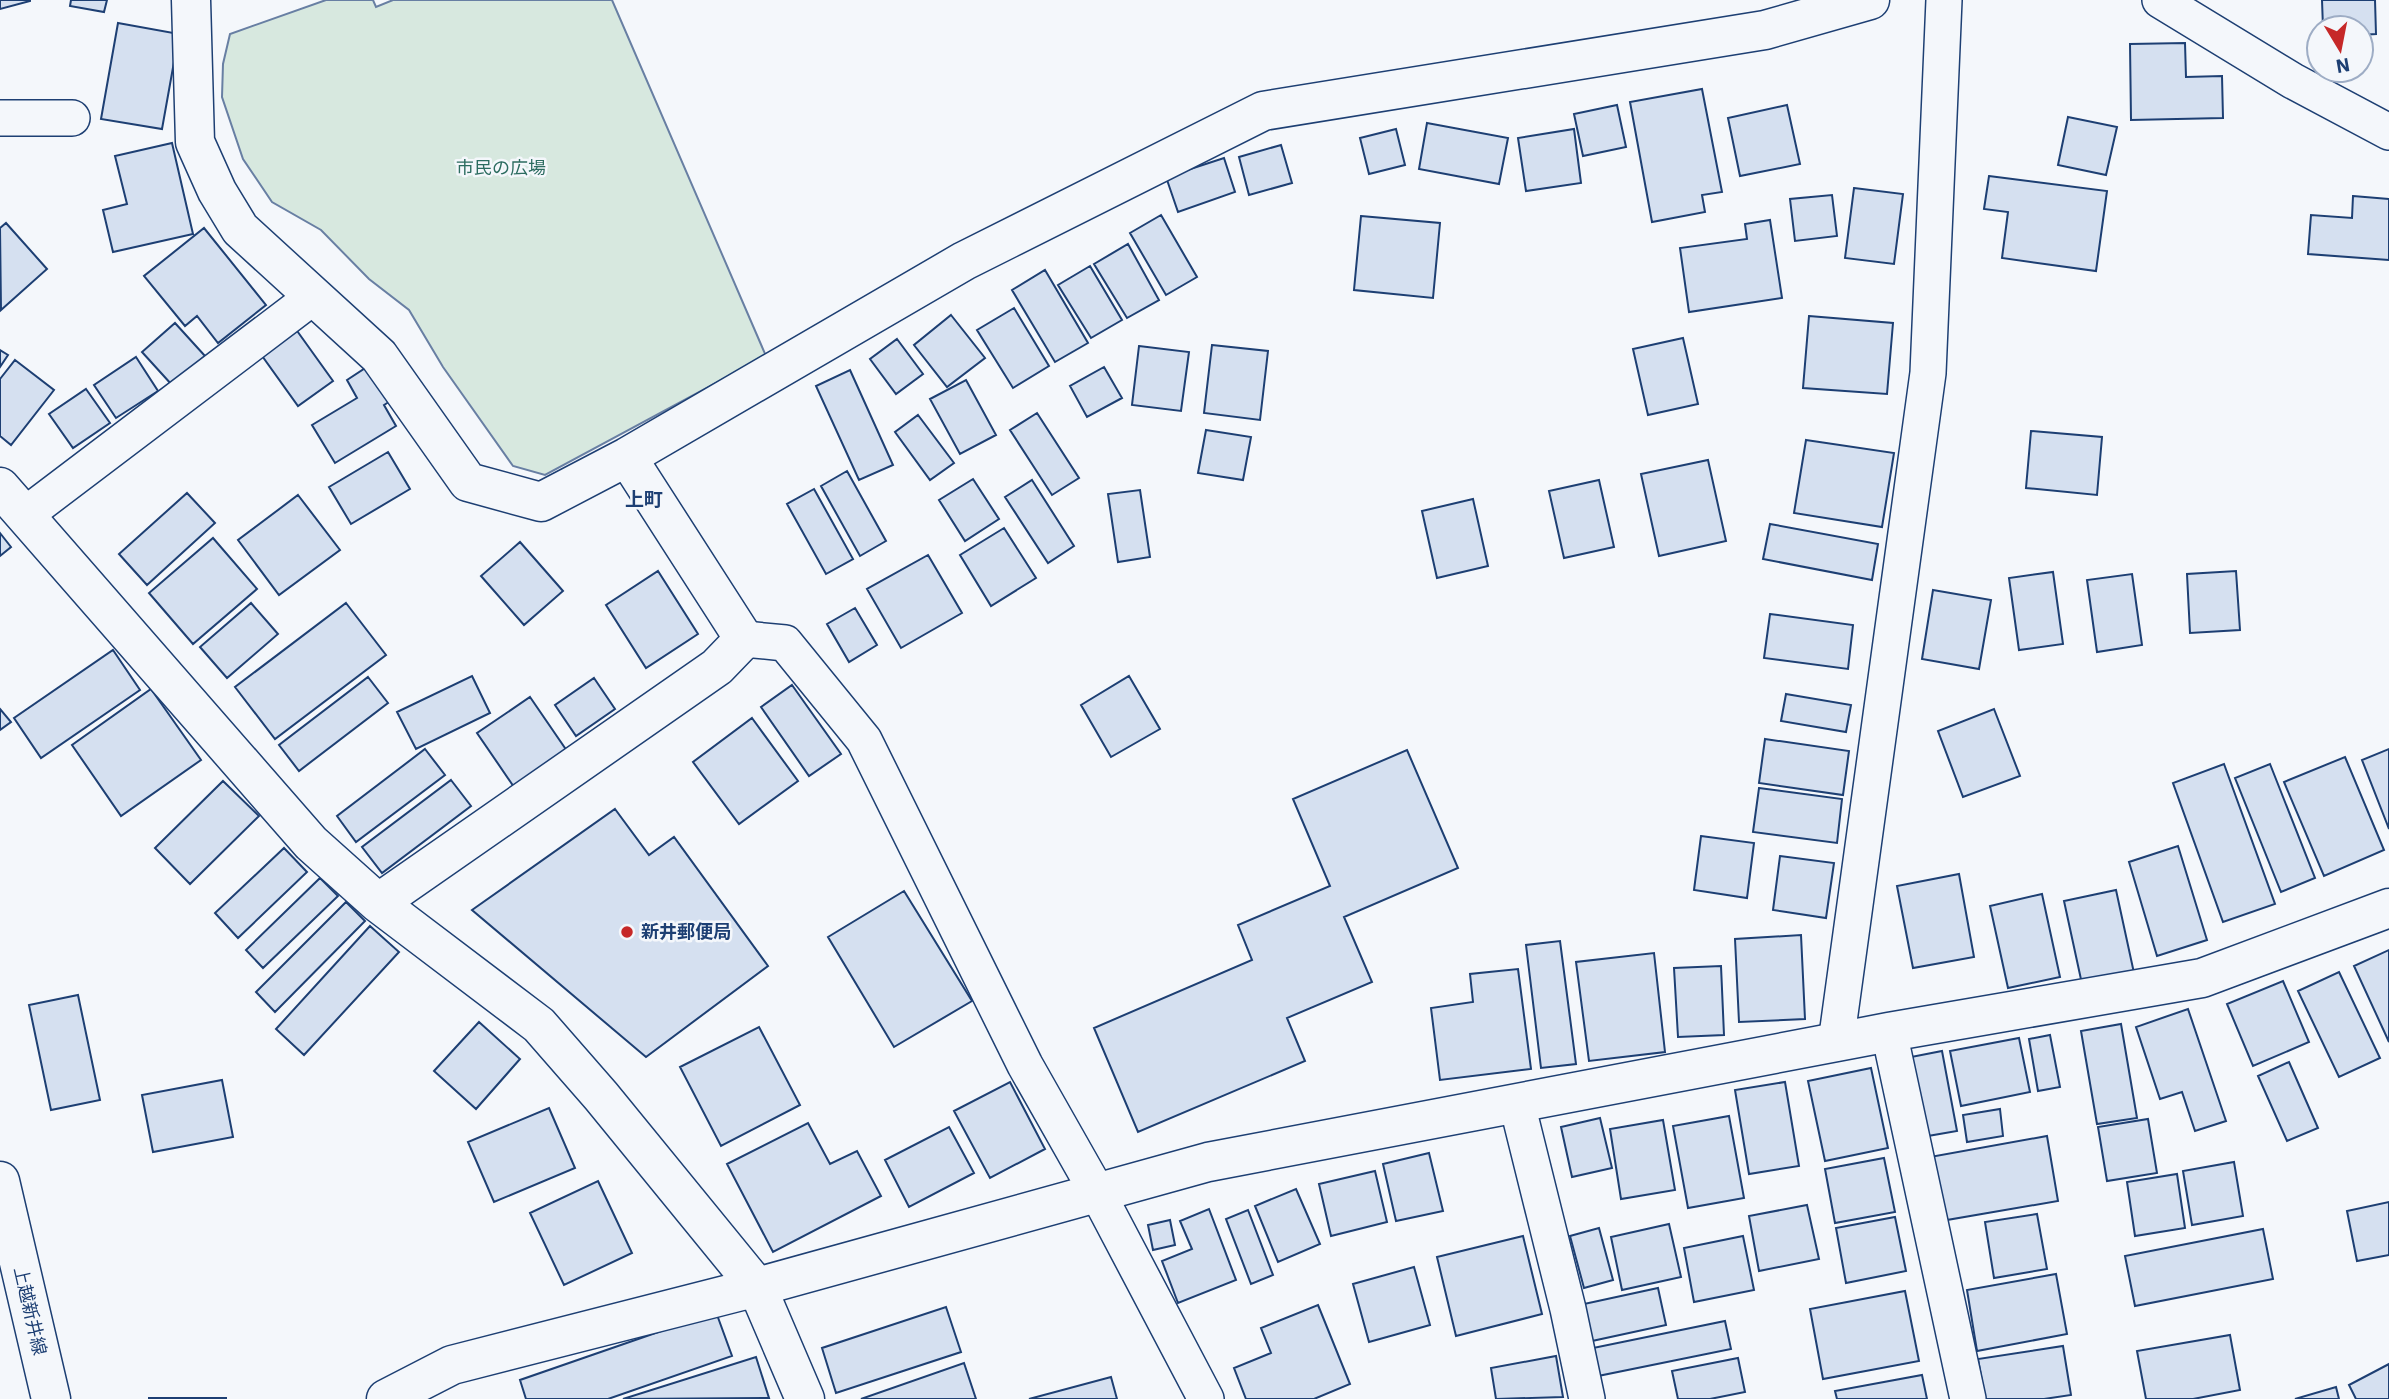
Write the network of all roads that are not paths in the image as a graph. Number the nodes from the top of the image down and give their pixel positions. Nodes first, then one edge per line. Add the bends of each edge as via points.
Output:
1 (191, 0) edge
2 (1870, 0) edge
3 (1944, 0) edge
4 (2160, 0) edge
5 (0, 118) edge
6 (72, 118) dead end
7 (2389, 132) edge
8 (314, 296) junction
9 (628, 457) junction
10 (0, 486) edge
11 (25, 515) junction
12 (744, 639) junction
13 (378, 903) junction
14 (2389, 908) edge
15 (1889, 1032) junction
16 (1836, 1043) junction
17 (1517, 1104) junction
18 (0, 1181) edge
19 (1097, 1192) junction
20 (757, 1287) junction
21 (51, 1399) edge
22 (386, 1399) edge
23 (805, 1399) edge
24 (1206, 1399) edge
25 (1587, 1399) edge
26 (1968, 1399) edge

1 - 8 street via 195,142 240,229
2 - 9 street via 1765,30 1263,111 964,261
3 - 16 street via 1928,373
4 - 7 street via 2293,81
5 - 6 street
8 - 9 street via 379,356 468,481 541,502
8 - 11 street
9 - 12 street
10 - 11 street
11 - 13 street via 311,843
12 - 13 street via 717,667
12 - 19 street via 785,643 864,740 1025,1065
13 - 20 street via 539,1025
14 - 15 street via 2202,978
15 - 16 street
15 - 26 street
16 - 17 street
17 - 19 street via 1208,1162
17 - 25 street
18 - 21 street, 上越新井線
19 - 20 street
19 - 24 street
20 - 22 street via 452,1365
20 - 23 street

